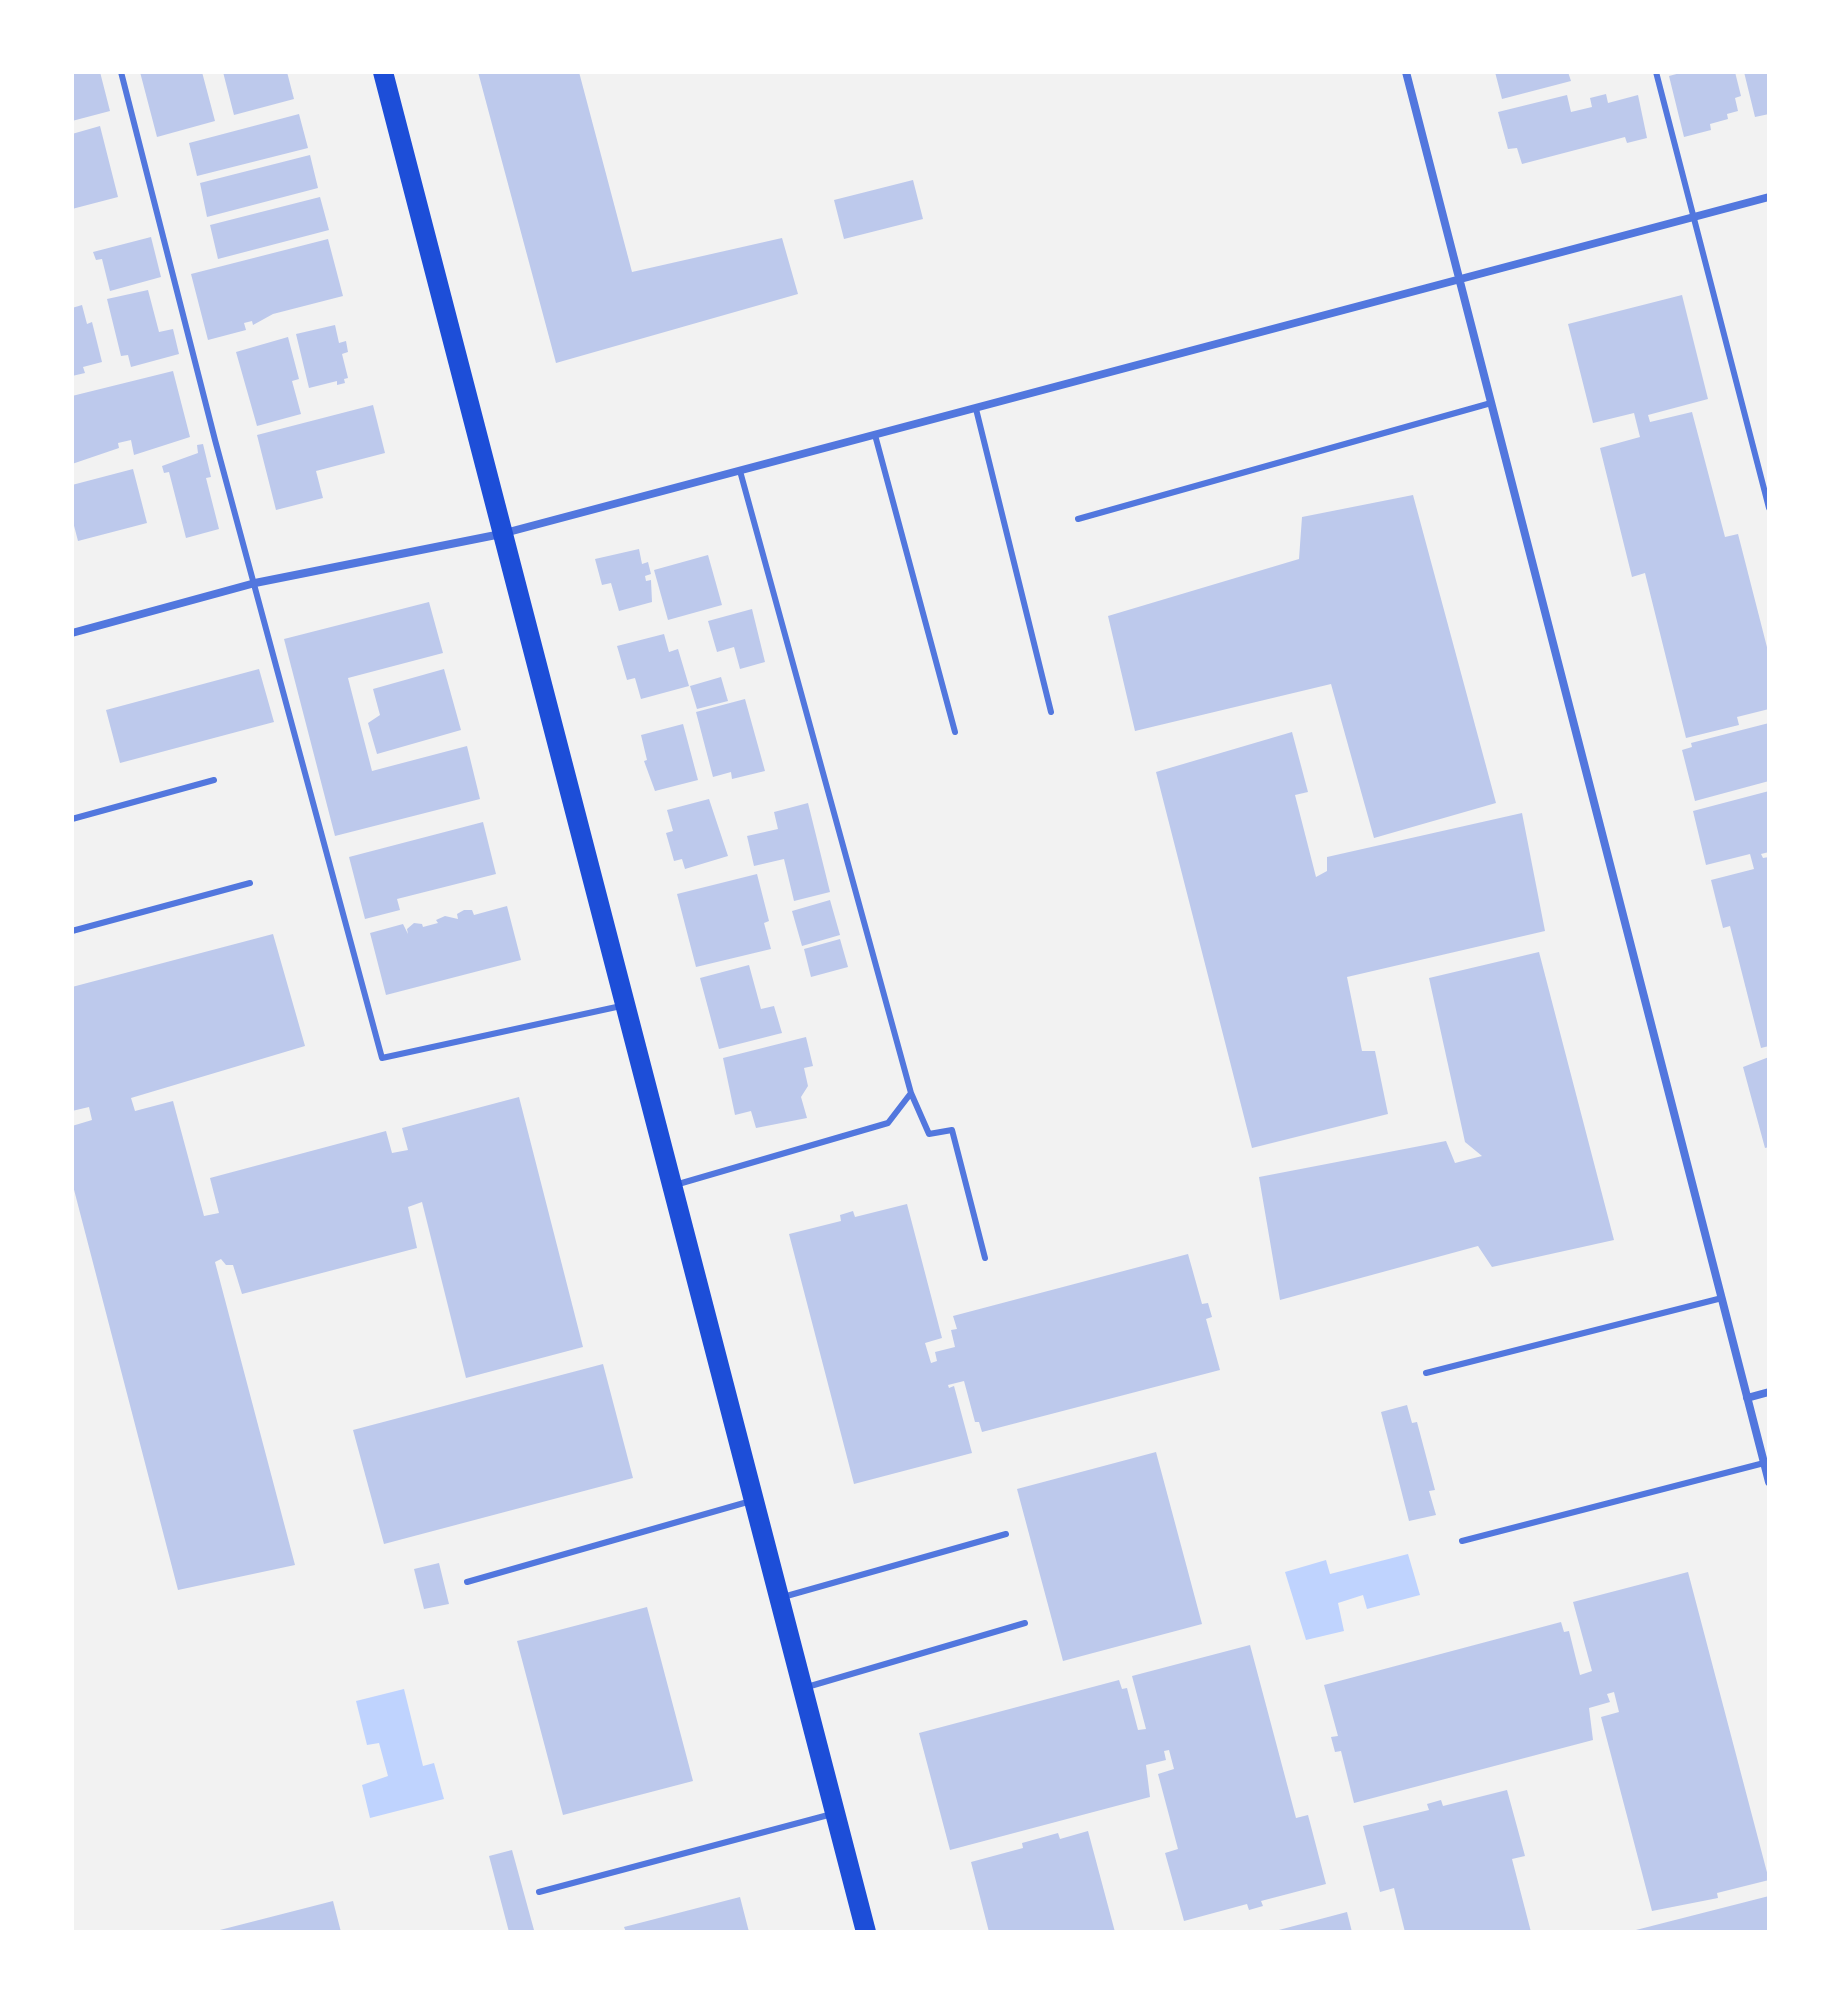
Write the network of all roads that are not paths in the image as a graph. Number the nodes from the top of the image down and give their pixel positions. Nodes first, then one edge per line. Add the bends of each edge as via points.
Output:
1 (121, 72) edge
2 (383, 72) edge
3 (1406, 72) edge
4 (1656, 72) edge
5 (1769, 197) edge
6 (1694, 216) junction
7 (1460, 281) junction
8 (1491, 403) junction
9 (976, 409) junction
10 (875, 435) junction
11 (740, 471) junction
12 (1769, 508) edge
13 (1078, 519) dead end
14 (501, 534) junction
15 (255, 583) junction
16 (72, 633) edge
17 (1051, 712) dead end
18 (955, 732) dead end
19 (214, 780) dead end
20 (72, 819) edge
21 (250, 883) dead end
22 (72, 931) edge
23 (625, 1006) junction
24 (911, 1093) junction
25 (673, 1185) junction
26 (985, 1258) dead end
27 (1722, 1298) junction
28 (1426, 1373) dead end
29 (1769, 1392) edge
30 (1747, 1398) junction
31 (1764, 1463) junction
32 (1769, 1482) edge
33 (754, 1500) junction
34 (1006, 1534) dead end
35 (1462, 1541) dead end
36 (467, 1582) dead end
37 (780, 1598) junction
38 (1025, 1623) dead end
39 (803, 1688) junction
40 (836, 1813) junction
41 (539, 1892) dead end
42 (866, 1932) edge

1 - 15 lane
2 - 14 main road
3 - 7 street
4 - 6 lane
5 - 6 street
6 - 7 street
6 - 12 lane
7 - 8 street
7 - 9 street
8 - 13 lane
8 - 27 street
9 - 10 street
9 - 17 lane
10 - 11 street
10 - 18 lane
11 - 14 street
11 - 24 lane
14 - 15 street
14 - 23 main road
15 - 16 street
15 - 23 lane via 382,1058
19 - 20 lane
21 - 22 lane
23 - 25 main road
24 - 25 lane via 888,1123
24 - 26 lane via 929,1134 952,1130
25 - 33 main road
27 - 28 lane
27 - 30 street
29 - 30 street
30 - 31 street
31 - 32 street
31 - 35 lane
33 - 36 lane
33 - 37 main road
34 - 37 lane
37 - 39 main road
38 - 39 lane
39 - 40 main road
40 - 41 lane
40 - 42 main road

